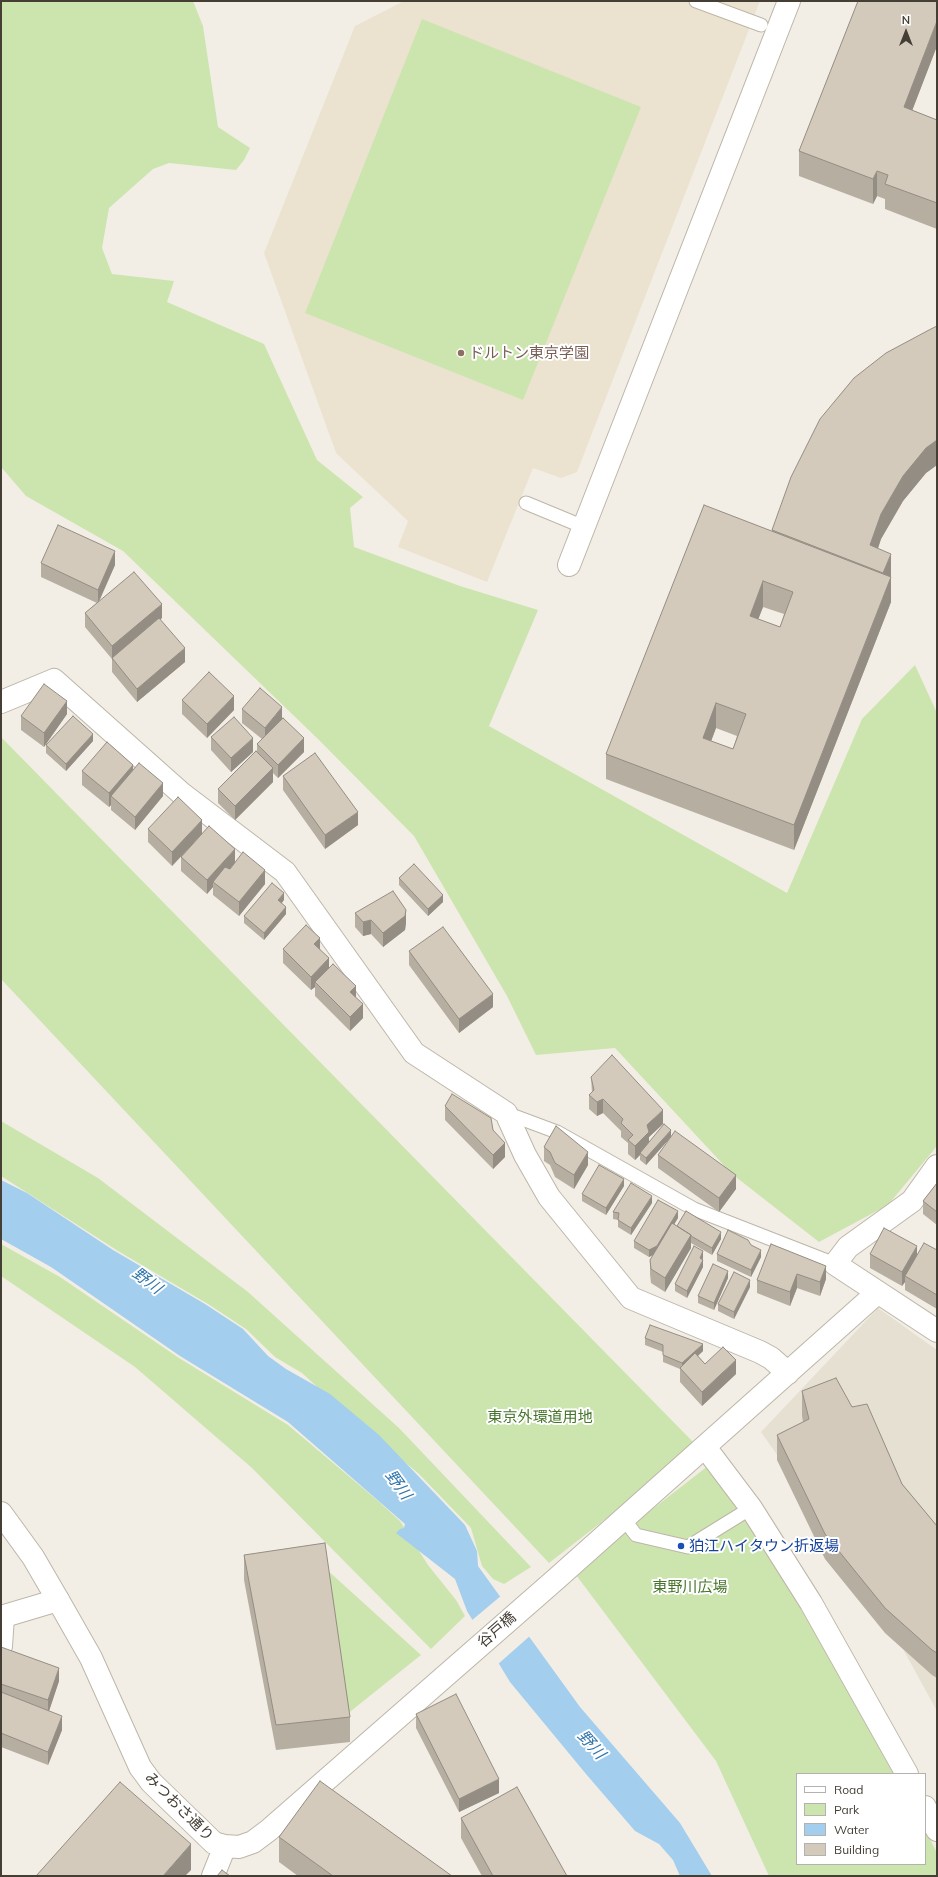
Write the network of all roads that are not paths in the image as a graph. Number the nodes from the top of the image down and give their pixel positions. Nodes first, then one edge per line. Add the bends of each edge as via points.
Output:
1 (696, 1) edge
2 (789, 1) edge
3 (760, 24) dead end
4 (526, 503) dead end
5 (584, 527) junction
6 (569, 565) dead end
7 (1, 702) edge
8 (506, 1113) junction
9 (937, 1166) edge
10 (835, 1264) junction
11 (877, 1293) junction
12 (937, 1332) edge
13 (788, 1373) junction
14 (705, 1446) junction
15 (751, 1508) junction
16 (1, 1513) edge
17 (623, 1518) junction
18 (58, 1600) junction
19 (2, 1617) edge
20 (1, 1646) edge
21 (448, 1672) joint
22 (906, 1773) edge
23 (926, 1809) edge
24 (937, 1830) edge
25 (225, 1846) junction
26 (212, 1876) edge

1 - 3 lane
2 - 5 street
4 - 5 lane
5 - 6 street
7 - 8 street via 54,680 182,793 285,872 414,1053
8 - 10 lane via 557,1132 694,1209
8 - 13 street via 525,1155 549,1197 631,1298 760,1352 772,1358
9 - 10 street via 912,1201 848,1247
10 - 11 street
11 - 12 street
11 - 13 street, 谷戸橋
13 - 14 street, 谷戸橋
14 - 15 street
14 - 17 street, 谷戸橋
15 - 17 lane via 688,1547 636,1535
15 - 22 street via 811,1603
16 - 18 street, みつおさ通り via 33,1557
17 - 21 street, 谷戸橋
18 - 19 street
18 - 25 street, みつおさ通り via 91,1658 144,1772 204,1835 214,1843
19 - 20 street
21 - 25 street, みつおさ通り via 270,1830 253,1842 239,1847
23 - 24 street
25 - 26 street

